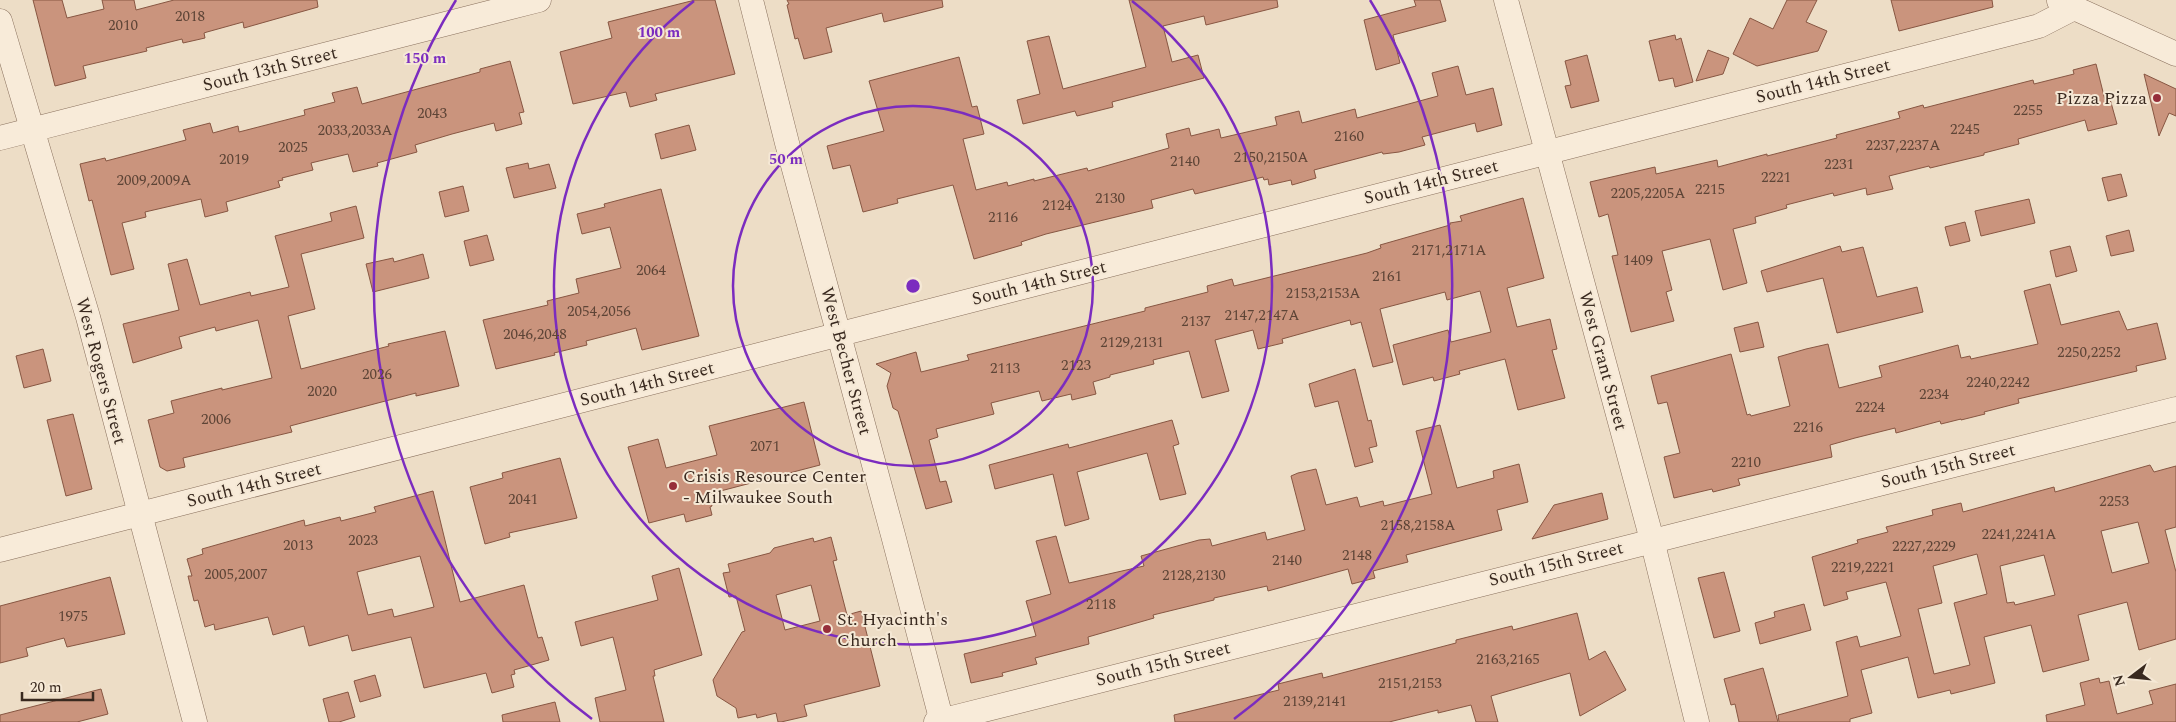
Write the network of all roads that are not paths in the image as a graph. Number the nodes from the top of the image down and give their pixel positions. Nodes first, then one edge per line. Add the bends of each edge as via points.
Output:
1 (539, 0) edge
2 (751, 0) edge
3 (1506, 0) edge
4 (2066, 4) edge
5 (0, 21) edge
6 (2176, 54) edge
7 (32, 130) junction
8 (0, 138) edge
9 (1547, 152) junction
10 (839, 335) junction
11 (2176, 409) edge
12 (139, 514) junction
13 (1652, 540) junction
14 (0, 550) edge
15 (940, 721) edge
16 (195, 722) edge
17 (1697, 722) edge

1 - 7 street, South 13th Street
2 - 10 street, West Becher Street
3 - 9 street, West Grant Street
4 - 6 street
4 - 9 street, South 14th Street via 2039,26
5 - 7 street, West Rogers Street
7 - 8 street, South 13th Street
7 - 12 street, West Rogers Street via 88,317
9 - 10 street, South 14th Street
9 - 13 street, West Grant Street
10 - 12 street, South 14th Street
10 - 15 street, West Becher Street
11 - 13 street, South 15th Street
12 - 14 street, South 14th Street
12 - 16 street, West Rogers Street
13 - 15 street, South 15th Street
13 - 17 street, West Grant Street

